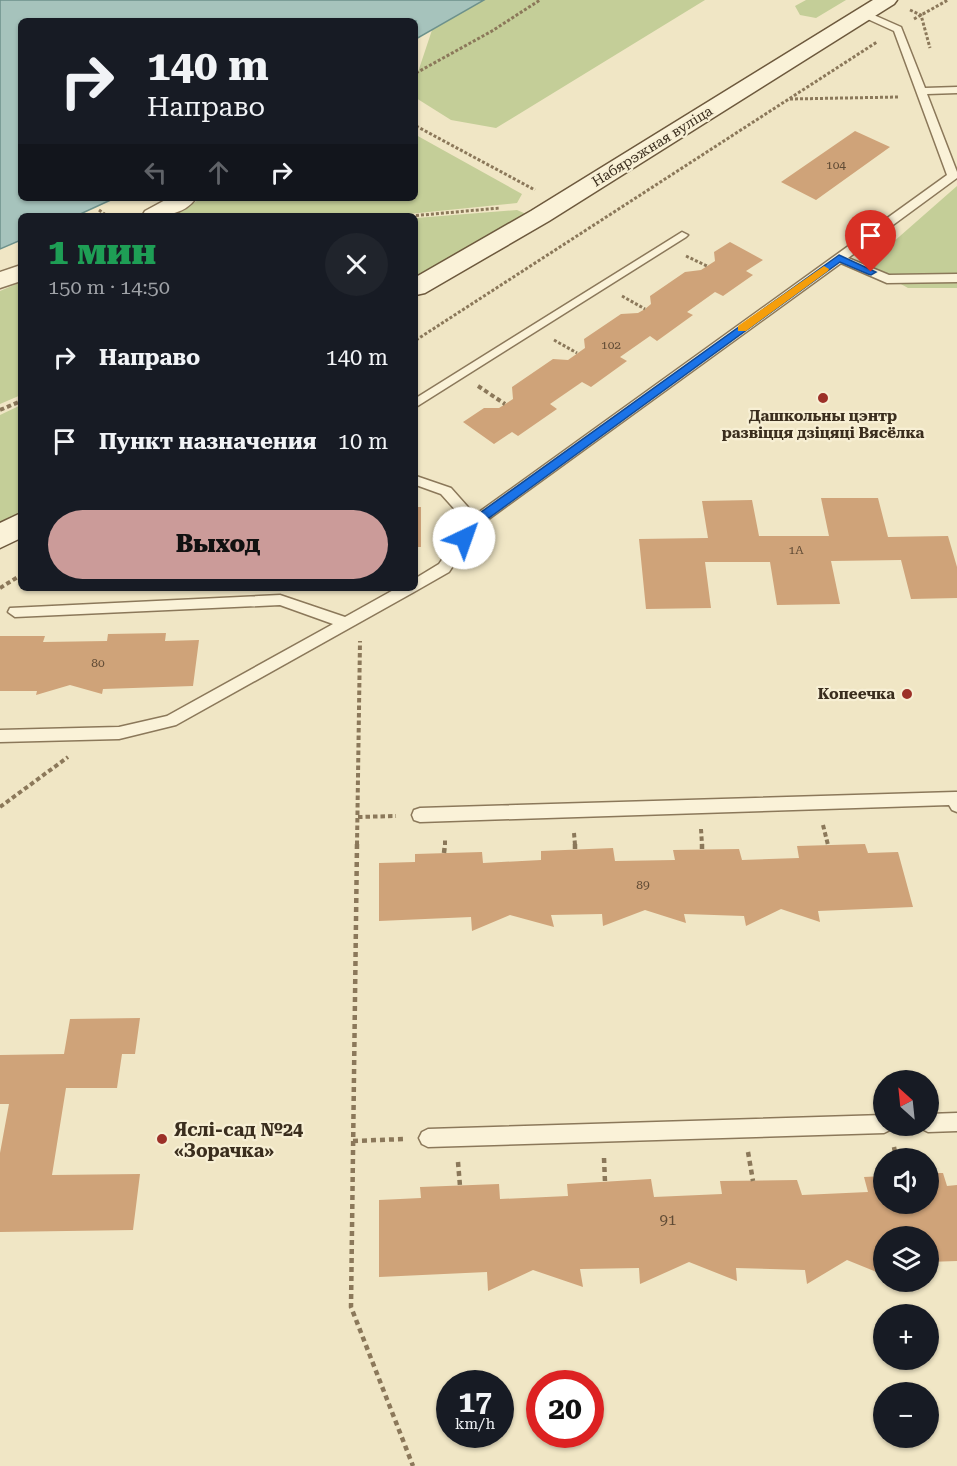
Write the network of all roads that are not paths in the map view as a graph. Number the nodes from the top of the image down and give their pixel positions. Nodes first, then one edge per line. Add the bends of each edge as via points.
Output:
1 (887, 0) edge
2 (864, 14) junction
3 (957, 90) edge
4 (922, 94) junction
5 (180, 201) edge
6 (158, 213) edge
7 (682, 235) dead end
8 (839, 258) junction
9 (18, 274) edge
10 (957, 278) edge
11 (0, 282) edge
12 (418, 286) edge
13 (418, 402) edge
14 (418, 481) edge
15 (474, 523) junction
16 (18, 526) edge
17 (0, 537) edge
18 (418, 583) edge
19 (404, 591) edge
20 (15, 612) dead end
21 (346, 623) junction
22 (0, 736) edge
23 (957, 805) edge
24 (420, 815) road end
25 (957, 1122) edge
26 (939, 1123) edge
27 (873, 1124) edge
28 (428, 1138) road end

1 - 2 street, Набярэжная вуліца
2 - 4 lane via 898,29
2 - 12 street, Набярэжная вуліца via 540,216
3 - 4 lane
4 - 8 lane via 952,176
5 - 6 street
7 - 13 lane
8 - 10 lane via 887,279
8 - 15 lane
9 - 11 street
14 - 15 lane via 446,491
15 - 18 lane via 444,568
16 - 17 street
19 - 21 lane
20 - 21 lane via 280,600
21 - 22 lane via 171,721 119,733
23 - 24 lane via 955,798
25 - 26 lane
27 - 28 lane

